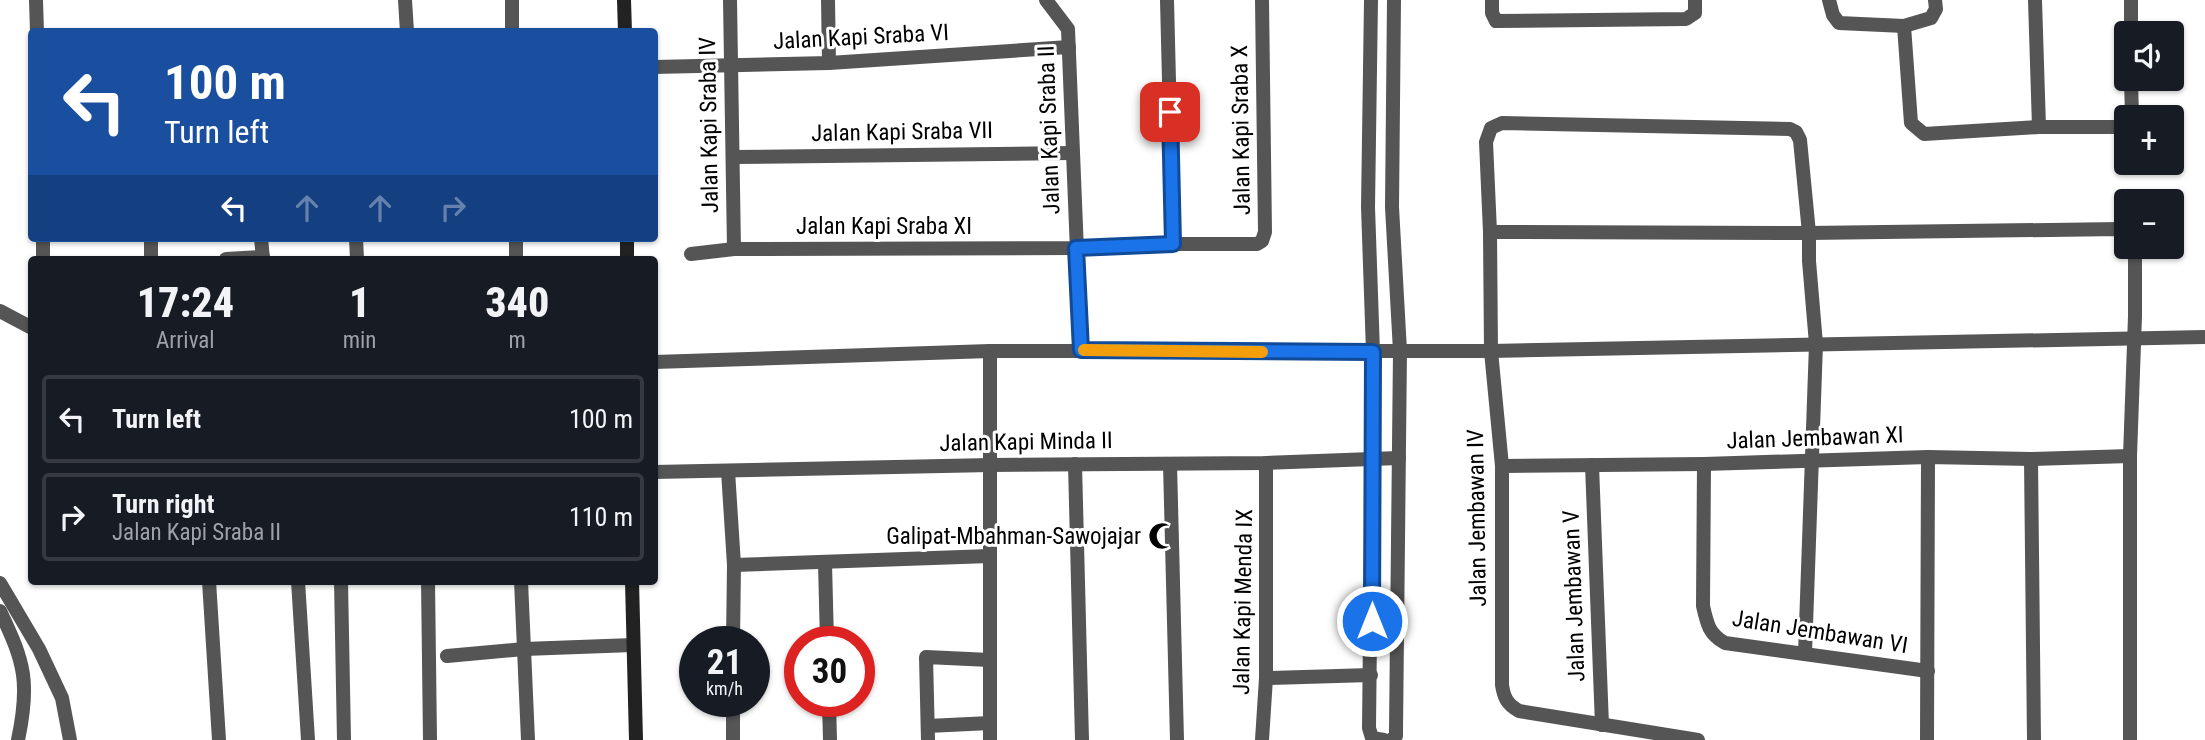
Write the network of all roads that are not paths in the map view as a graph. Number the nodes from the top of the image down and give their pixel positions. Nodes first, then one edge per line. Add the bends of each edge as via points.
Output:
1 (36, 0) edge
2 (405, 0) edge
3 (512, 0) edge
4 (624, 0) edge
5 (730, 0) edge
6 (828, 0) edge
7 (1046, 0) edge
8 (1167, 0) edge
9 (1262, 0) edge
10 (1371, 0) edge
11 (1394, 0) edge
12 (1492, 0) edge
13 (1695, 0) edge
14 (1829, 0) edge
15 (1936, 0) edge
16 (2035, 0) edge
17 (2131, 0) edge
18 (2131, 21) edge
19 (1904, 26) junction
20 (37, 28) edge
21 (407, 28) edge
22 (512, 28) edge
23 (625, 28) edge
24 (1069, 47) junction
25 (829, 63) junction
26 (732, 66) junction
27 (658, 67) edge
28 (2039, 127) junction
29 (2114, 127) edge
30 (1071, 153) junction
31 (733, 157) junction
32 (1368, 206) junction
33 (1392, 207) junction
34 (2114, 229) edge
35 (1490, 232) junction
36 (1809, 233) junction
37 (1173, 244) junction
38 (1076, 248) junction
39 (734, 249) junction
40 (691, 254) dead end
41 (2135, 259) edge
42 (0, 311) edge
43 (28, 326) edge
44 (2205, 337) edge
45 (2134, 340) junction
46 (1816, 344) junction
47 (1081, 350) junction
48 (990, 351) junction
49 (1400, 351) junction
50 (1491, 351) junction
51 (1373, 352) junction
52 (658, 362) edge
53 (2130, 456) junction
54 (1928, 457) junction
55 (1399, 458) junction
56 (2031, 459) junction
57 (1373, 460) junction
58 (1811, 460) junction
59 (1266, 463) junction
60 (991, 464) junction
61 (1074, 464) junction
62 (1170, 464) junction
63 (1704, 464) junction
64 (1592, 465) junction
65 (1502, 466) junction
66 (728, 471) junction
67 (658, 472) edge
68 (990, 556) junction
69 (825, 563) junction
70 (734, 565) junction
71 (0, 583) edge
72 (209, 585) edge
73 (298, 585) edge
74 (341, 585) edge
75 (428, 585) edge
76 (521, 585) edge
77 (632, 585) edge
78 (0, 611) edge
79 (733, 626) edge
80 (827, 626) edge
81 (633, 645) junction
82 (524, 649) junction
83 (1805, 654) junction
84 (447, 656) dead end
85 (990, 660) junction
86 (1928, 671) junction
87 (1371, 675) junction
88 (1266, 678) junction
89 (733, 717) edge
90 (829, 717) edge
91 (990, 723) junction
92 (1602, 725) junction
93 (928, 733) edge
94 (1392, 739) edge
95 (18, 740) edge
96 (70, 740) edge
97 (219, 740) edge
98 (308, 740) edge
99 (344, 740) edge
100 (430, 740) edge
101 (528, 740) edge
102 (636, 740) edge
103 (733, 740) edge
104 (830, 740) edge
105 (990, 740) edge
106 (1082, 740) edge
107 (1177, 740) edge
108 (1262, 740) edge
109 (1698, 740) edge
110 (1927, 740) edge
111 (2034, 740) edge
112 (2130, 740) edge

1 - 20 street
2 - 21 street
3 - 22 street
4 - 23 street
5 - 26 street, Jalan Kapi Sraba IV
6 - 25 street
7 - 24 street, Jalan Kapi Sraba II via 1068,29
8 - 37 street
9 - 37 street, Jalan Kapi Sraba X via 1262,241
10 - 32 street
11 - 33 street
12 - 13 street via 1496,21 1686,19 1695,13
14 - 19 street via 1839,23
15 - 19 street via 1931,18
16 - 28 street
17 - 18 street
19 - 28 street via 1911,124 1916,130 1924,134
24 - 25 street, Jalan Kapi Sraba VI
24 - 30 street, Jalan Kapi Sraba II
25 - 26 street, Jalan Kapi Sraba VI
26 - 27 street, Jalan Kapi Sraba VI
26 - 31 street, Jalan Kapi Sraba IV
28 - 29 street
30 - 31 street, Jalan Kapi Sraba VII
30 - 38 street, Jalan Kapi Sraba II
31 - 39 street, Jalan Kapi Sraba IV
32 - 33 street
32 - 51 street
33 - 49 street
34 - 36 street
35 - 36 street
35 - 36 street, Jalan Jembawan IV via 1486,142 1491,128 1502,123 1790,129 1800,140
35 - 50 street, Jalan Jembawan IV
36 - 46 street
37 - 38 street, Jalan Kapi Sraba X
38 - 39 street, Jalan Kapi Sraba XI
38 - 47 street, Jalan Kapi Sraba II
39 - 40 street, Jalan Kapi Sraba XI
41 - 45 street
42 - 43 street
44 - 45 street
45 - 46 street
45 - 53 street
46 - 50 street
46 - 58 street
47 - 48 street
47 - 51 street
48 - 52 street
48 - 60 street
49 - 50 street
49 - 51 street
49 - 55 street
50 - 65 street, Jalan Jembawan IV
51 - 57 street
53 - 56 street, Jalan Jembawan XI
53 - 112 street
54 - 56 street, Jalan Jembawan XI
54 - 58 street, Jalan Jembawan XI
54 - 86 street
55 - 57 street, Jalan Kapi Minda II
55 - 94 street
56 - 111 street
57 - 59 street, Jalan Kapi Minda II
57 - 87 street
58 - 63 street, Jalan Jembawan XI
58 - 83 street
59 - 62 street, Jalan Kapi Minda II
59 - 88 street, Jalan Kapi Menda IX
60 - 61 street, Jalan Kapi Minda II
60 - 66 street, Jalan Kapi Minda II
60 - 68 street
61 - 62 street, Jalan Kapi Minda II
61 - 106 street
62 - 107 street
63 - 64 street, Jalan Jembawan XI
63 - 83 street, Jalan Jembawan VI via 1703,606 1707,628 1725,643
64 - 65 street, Jalan Jembawan XI
64 - 92 street, Jalan Jembawan V
65 - 92 street, Jalan Jembawan IV via 1502,685 1508,705 1518,711
66 - 67 street, Jalan Kapi Minda II
66 - 70 street
68 - 69 street
68 - 85 street
69 - 70 street
69 - 80 street
70 - 79 street
71 - 96 street via 62,698
72 - 97 street
73 - 98 street
74 - 99 street
75 - 100 street
76 - 82 street
77 - 81 street
78 - 95 street via 17,646 26,687
81 - 82 street
81 - 102 street
82 - 84 street
82 - 101 street
83 - 86 street, Jalan Jembawan VI
85 - 91 street
85 - 93 street via 926,657
86 - 110 street
87 - 88 street
87 - 94 street via 1370,735
88 - 108 street, Jalan Kapi Menda IX
89 - 103 street
90 - 104 street
91 - 93 street
91 - 105 street
92 - 109 street

